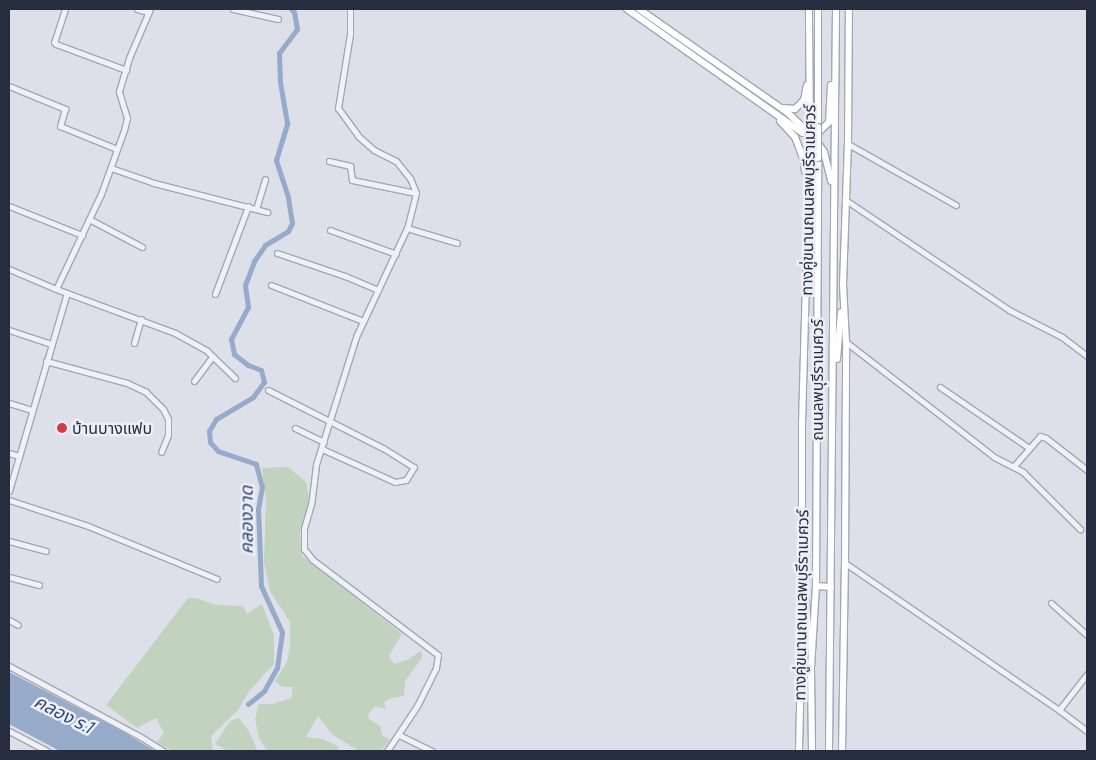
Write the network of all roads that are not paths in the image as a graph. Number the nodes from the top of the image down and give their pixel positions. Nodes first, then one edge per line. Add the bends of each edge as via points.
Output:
1 (65, 9) edge
2 (137, 9) edge
3 (233, 9) edge
4 (350, 9) edge
5 (627, 9) edge
6 (640, 9) edge
7 (809, 9) edge
8 (818, 9) edge
9 (836, 9) edge
10 (849, 9) edge
11 (149, 10) edge
12 (278, 19) dead end
13 (835, 45) junction
14 (126, 70) junction
15 (809, 70) junction
16 (9, 86) edge
17 (779, 107) junction
18 (775, 114) junction
19 (810, 134) junction
20 (848, 144) junction
21 (117, 149) junction
22 (329, 161) dead end
23 (111, 168) junction
24 (265, 179) dead end
25 (416, 193) junction
26 (834, 194) junction
27 (847, 201) junction
28 (806, 202) junction
29 (956, 205) dead end
30 (9, 206) edge
31 (248, 206) junction
32 (256, 208) junction
33 (267, 212) dead end
34 (90, 219) junction
35 (407, 228) junction
36 (330, 230) dead end
37 (82, 235) junction
38 (457, 242) dead end
39 (142, 247) dead end
40 (277, 253) dead end
41 (396, 254) junction
42 (9, 269) edge
43 (272, 284) dead end
44 (843, 285) junction
45 (56, 289) junction
46 (378, 290) junction
47 (67, 293) junction
48 (215, 294) dead end
49 (141, 319) junction
50 (362, 321) junction
51 (9, 330) edge
52 (846, 342) junction
53 (134, 343) dead end
54 (51, 344) junction
55 (213, 356) junction
56 (1087, 356) edge
57 (46, 361) junction
58 (235, 378) dead end
59 (194, 381) dead end
60 (940, 387) dead end
61 (268, 390) dead end
62 (9, 403) edge
63 (833, 404) junction
64 (32, 410) junction
65 (330, 422) junction
66 (295, 428) dead end
67 (324, 442) junction
68 (1028, 448) junction
69 (322, 449) junction
70 (9, 452) edge
71 (161, 452) dead end
72 (20, 456) junction
73 (1014, 466) junction
74 (1087, 470) edge
75 (9, 491) edge
76 (9, 500) edge
77 (1080, 529) dead end
78 (9, 541) edge
79 (46, 551) dead end
80 (802, 563) junction
81 (845, 563) junction
82 (9, 577) edge
83 (217, 579) dead end
84 (39, 585) dead end
85 (816, 586) junction
86 (831, 587) junction
87 (1051, 603) dead end
88 (9, 620) edge
89 (18, 625) dead end
90 (1087, 635) edge
91 (9, 666) edge
92 (811, 668) junction
93 (1087, 674) edge
94 (1059, 710) junction
95 (1087, 731) edge
96 (9, 732) edge
97 (399, 735) junction
98 (47, 751) edge
99 (163, 751) edge
100 (387, 751) edge
101 (432, 751) edge
102 (799, 751) edge
103 (812, 751) edge
104 (829, 751) edge
105 (842, 751) edge

1 - 14 street via 56,44
2 - 11 street
3 - 12 street
4 - 25 street via 350,34 338,108 358,136 374,150 396,161 410,178
5 - 18 main road
6 - 17 main road
7 - 15 main road, ทางคู่ขนานถนนลพบุรีราเมศวร์
8 - 85 main road, ถนนลพบุรีราเมศวร์, bridge
9 - 13 main road, ถนนลพบุรีราเมศวร์
10 - 20 main road
11 - 14 street
13 - 19 main road via 829,122 819,132
13 - 26 main road, ถนนลพบุรีราเมศวร์
14 - 21 street via 119,91 127,118
15 - 17 main road via 804,100 795,109
15 - 19 main road, ทางคู่ขนานถนนลพบุรีราเมศวร์
16 - 21 street via 65,109 60,126
17 - 19 main road
18 - 19 main road via 803,133
18 - 28 main road via 800,148 804,160
19 - 26 main road via 824,152
19 - 28 main road, ทางคู่ขนานถนนลพบุรีราเมศวร์
20 - 27 main road
20 - 29 street
21 - 23 street
22 - 25 street via 350,166 352,180
23 - 31 street via 154,183
23 - 34 street
24 - 32 street
25 - 35 street
26 - 63 main road, ถนนลพบุรีราเมศวร์
27 - 44 main road
27 - 56 street via 1009,310 1062,337
28 - 80 main road, ทางคู่ขนานถนนลพบุรีราเมศวร์
30 - 37 street
31 - 32 street
31 - 48 street
32 - 33 street
34 - 37 street
34 - 39 street
35 - 38 street
35 - 41 street
36 - 41 street
37 - 45 street
40 - 46 street
41 - 46 street
42 - 45 street
43 - 50 street
44 - 52 main road
44 - 63 main road
45 - 47 street
46 - 50 street
47 - 49 street
47 - 54 street
49 - 53 street
49 - 55 street via 184,337
50 - 65 street
51 - 54 street
52 - 73 street via 994,457
52 - 81 main road
54 - 57 street
55 - 58 street
55 - 59 street
57 - 64 street
57 - 71 street via 127,383 146,392 168,419 168,435
60 - 68 street
61 - 65 street
62 - 64 street
63 - 86 main road, ถนนลพบุรีราเมศวร์
64 - 72 street
65 - 67 street
65 - 69 street via 414,467 413,472 406,480 395,482
66 - 67 street
67 - 69 street
68 - 73 street
68 - 74 street via 1038,436 1043,436
69 - 97 street via 304,528 304,549 313,560 438,655 436,668 418,706
70 - 72 street
72 - 75 street
73 - 77 street
76 - 83 street via 89,526
78 - 79 street
80 - 92 main road
80 - 102 main road, ทางคู่ขนานถนนลพบุรีราเมศวร์
81 - 94 street
81 - 105 main road
82 - 84 street
85 - 86 main road
85 - 92 main road, ถนนลพบุรีราเมศวร์
86 - 104 main road, ถนนลพบุรีราเมศวร์
87 - 90 street
88 - 89 street
91 - 99 street
92 - 103 main road, ถนนลพบุรีราเมศวร์
93 - 94 street
94 - 95 street
96 - 98 street
97 - 100 street
97 - 101 street

